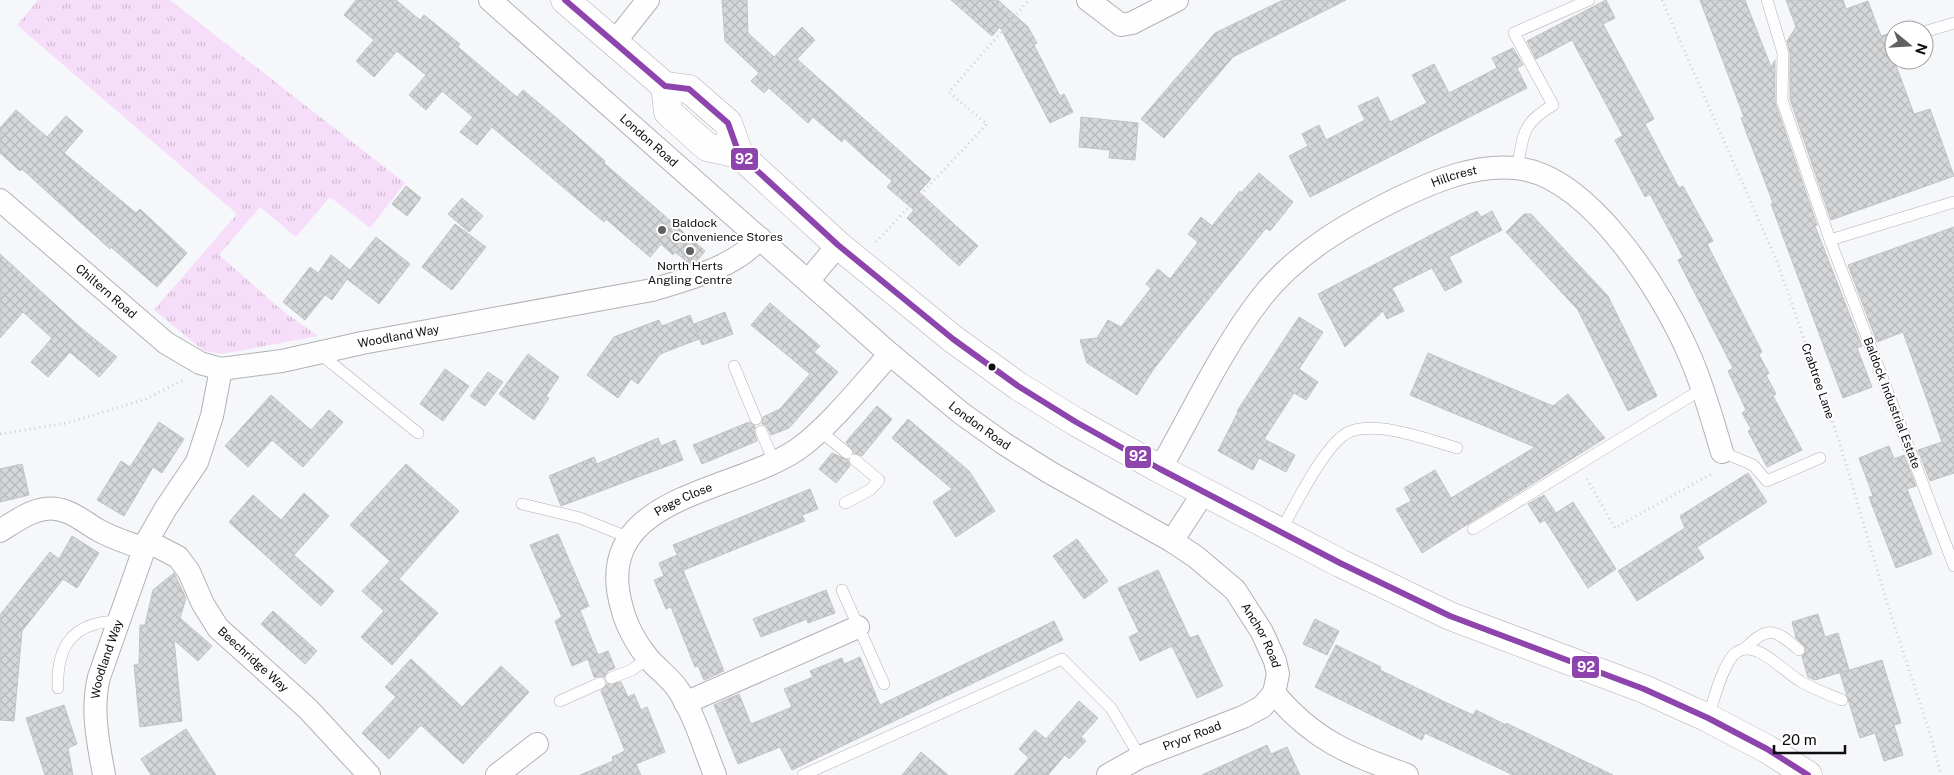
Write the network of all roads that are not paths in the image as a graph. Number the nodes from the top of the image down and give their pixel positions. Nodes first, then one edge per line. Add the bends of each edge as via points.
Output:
1 (490, 0) edge
2 (565, 0) edge
3 (648, 0) edge
4 (1088, 0) edge
5 (1177, 0) edge
6 (1589, 0) edge
7 (1767, 0) edge
8 (1954, 23) edge
9 (1934, 29) edge
10 (613, 44) junction
11 (1516, 168) junction
12 (0, 200) edge
13 (1954, 202) edge
14 (760, 238) junction
15 (1830, 240) junction
16 (838, 245) junction
17 (808, 281) junction
18 (319, 352) junction
19 (890, 354) junction
20 (210, 366) junction
21 (734, 366) dead end
22 (1702, 389) junction
23 (756, 419) dead end
24 (819, 430) junction
25 (761, 431) dead end
26 (418, 433) dead end
27 (1457, 448) dead end
28 (1722, 452) joint
29 (1820, 458) dead end
30 (774, 462) junction
31 (1160, 469) junction
32 (1204, 492) junction
33 (845, 503) dead end
34 (522, 504) dead end
35 (1473, 529) dead end
36 (0, 532) edge
37 (1280, 532) junction
38 (630, 538) junction
39 (1172, 541) junction
40 (146, 545) junction
41 (1954, 566) edge
42 (842, 590) dead end
43 (120, 621) junction
44 (858, 627) junction
45 (1744, 650) junction
46 (1799, 650) dead end
47 (648, 658) junction
48 (884, 684) dead end
49 (58, 688) dead end
50 (1274, 693) junction
51 (560, 700) dead end
52 (1842, 700) dead end
53 (685, 703) junction
54 (1708, 718) junction
55 (537, 744) dead end
56 (1140, 757) junction
57 (104, 775) edge
58 (369, 775) edge
59 (497, 775) edge
60 (715, 775) edge
61 (803, 775) edge
62 (1108, 775) edge
63 (1407, 775) edge
64 (1808, 775) edge

1 - 14 street, London Road
2 - 10 main road
3 - 10 street
4 - 5 street via 1121,26
6 - 11 lane via 1514,33 1553,105 1534,116 1528,125
7 - 15 lane, Baldock Industrial Estate via 1782,53 1782,100
8 - 9 lane
10 - 16 main road via 665,86 689,89 728,123 739,154
11 - 22 street, Hillcrest via 1543,176 1558,185 1612,230 1657,295 1688,352
11 - 31 street, Hillcrest via 1474,170 1446,178 1366,214 1323,239 1288,269 1257,304 1211,375
12 - 20 street, Chiltern Road via 166,343
13 - 15 lane
14 - 17 street, London Road
14 - 18 street, Woodland Way via 724,265 652,290
15 - 41 lane, Baldock Industrial Estate
16 - 17 street
16 - 31 main road via 953,339 1018,386
17 - 19 street, London Road
18 - 20 street, Woodland Way via 273,362
18 - 26 lane
19 - 24 street, Page Close
19 - 39 street, London Road via 1003,443
20 - 40 street, Woodland Way via 212,416 197,462
21 - 23 lane
22 - 28 street, Hillcrest
22 - 35 lane
24 - 30 street, Page Close via 796,451
24 - 33 lane via 879,480 870,490
25 - 30 lane
27 - 37 lane via 1397,431 1369,429 1349,432 1324,458
28 - 29 lane via 1752,465 1767,481
30 - 38 street, Page Close via 664,506 642,522
31 - 32 main road
32 - 37 main road
32 - 39 street
34 - 38 lane via 580,518
36 - 40 street via 33,512 46,509 75,515 97,529
37 - 54 main road via 1450,616 1644,689
38 - 47 street, Page Close via 619,564 618,594 628,624
39 - 50 street, Anchor Road via 1235,590 1262,632 1275,662 1278,674
40 - 43 street, Woodland Way
40 - 58 street, Beechridge Way via 178,557 218,628 308,709
42 - 44 lane
43 - 49 lane via 91,624 74,635 67,643 58,666
43 - 57 street, Woodland Way via 95,692 94,714
44 - 48 lane
44 - 53 street
45 - 46 lane via 1760,634 1769,632
45 - 52 lane via 1768,656 1798,680
45 - 54 lane via 1737,652 1729,663
47 - 51 lane via 632,670
47 - 53 street, Page Close via 672,682
50 - 56 street, Pryor Road via 1262,707 1243,717
50 - 63 street via 1303,725 1333,745
53 - 60 street, Page Close
54 - 64 main road
55 - 59 street
56 - 61 lane via 1110,708 1062,659
56 - 62 street, Pryor Road

